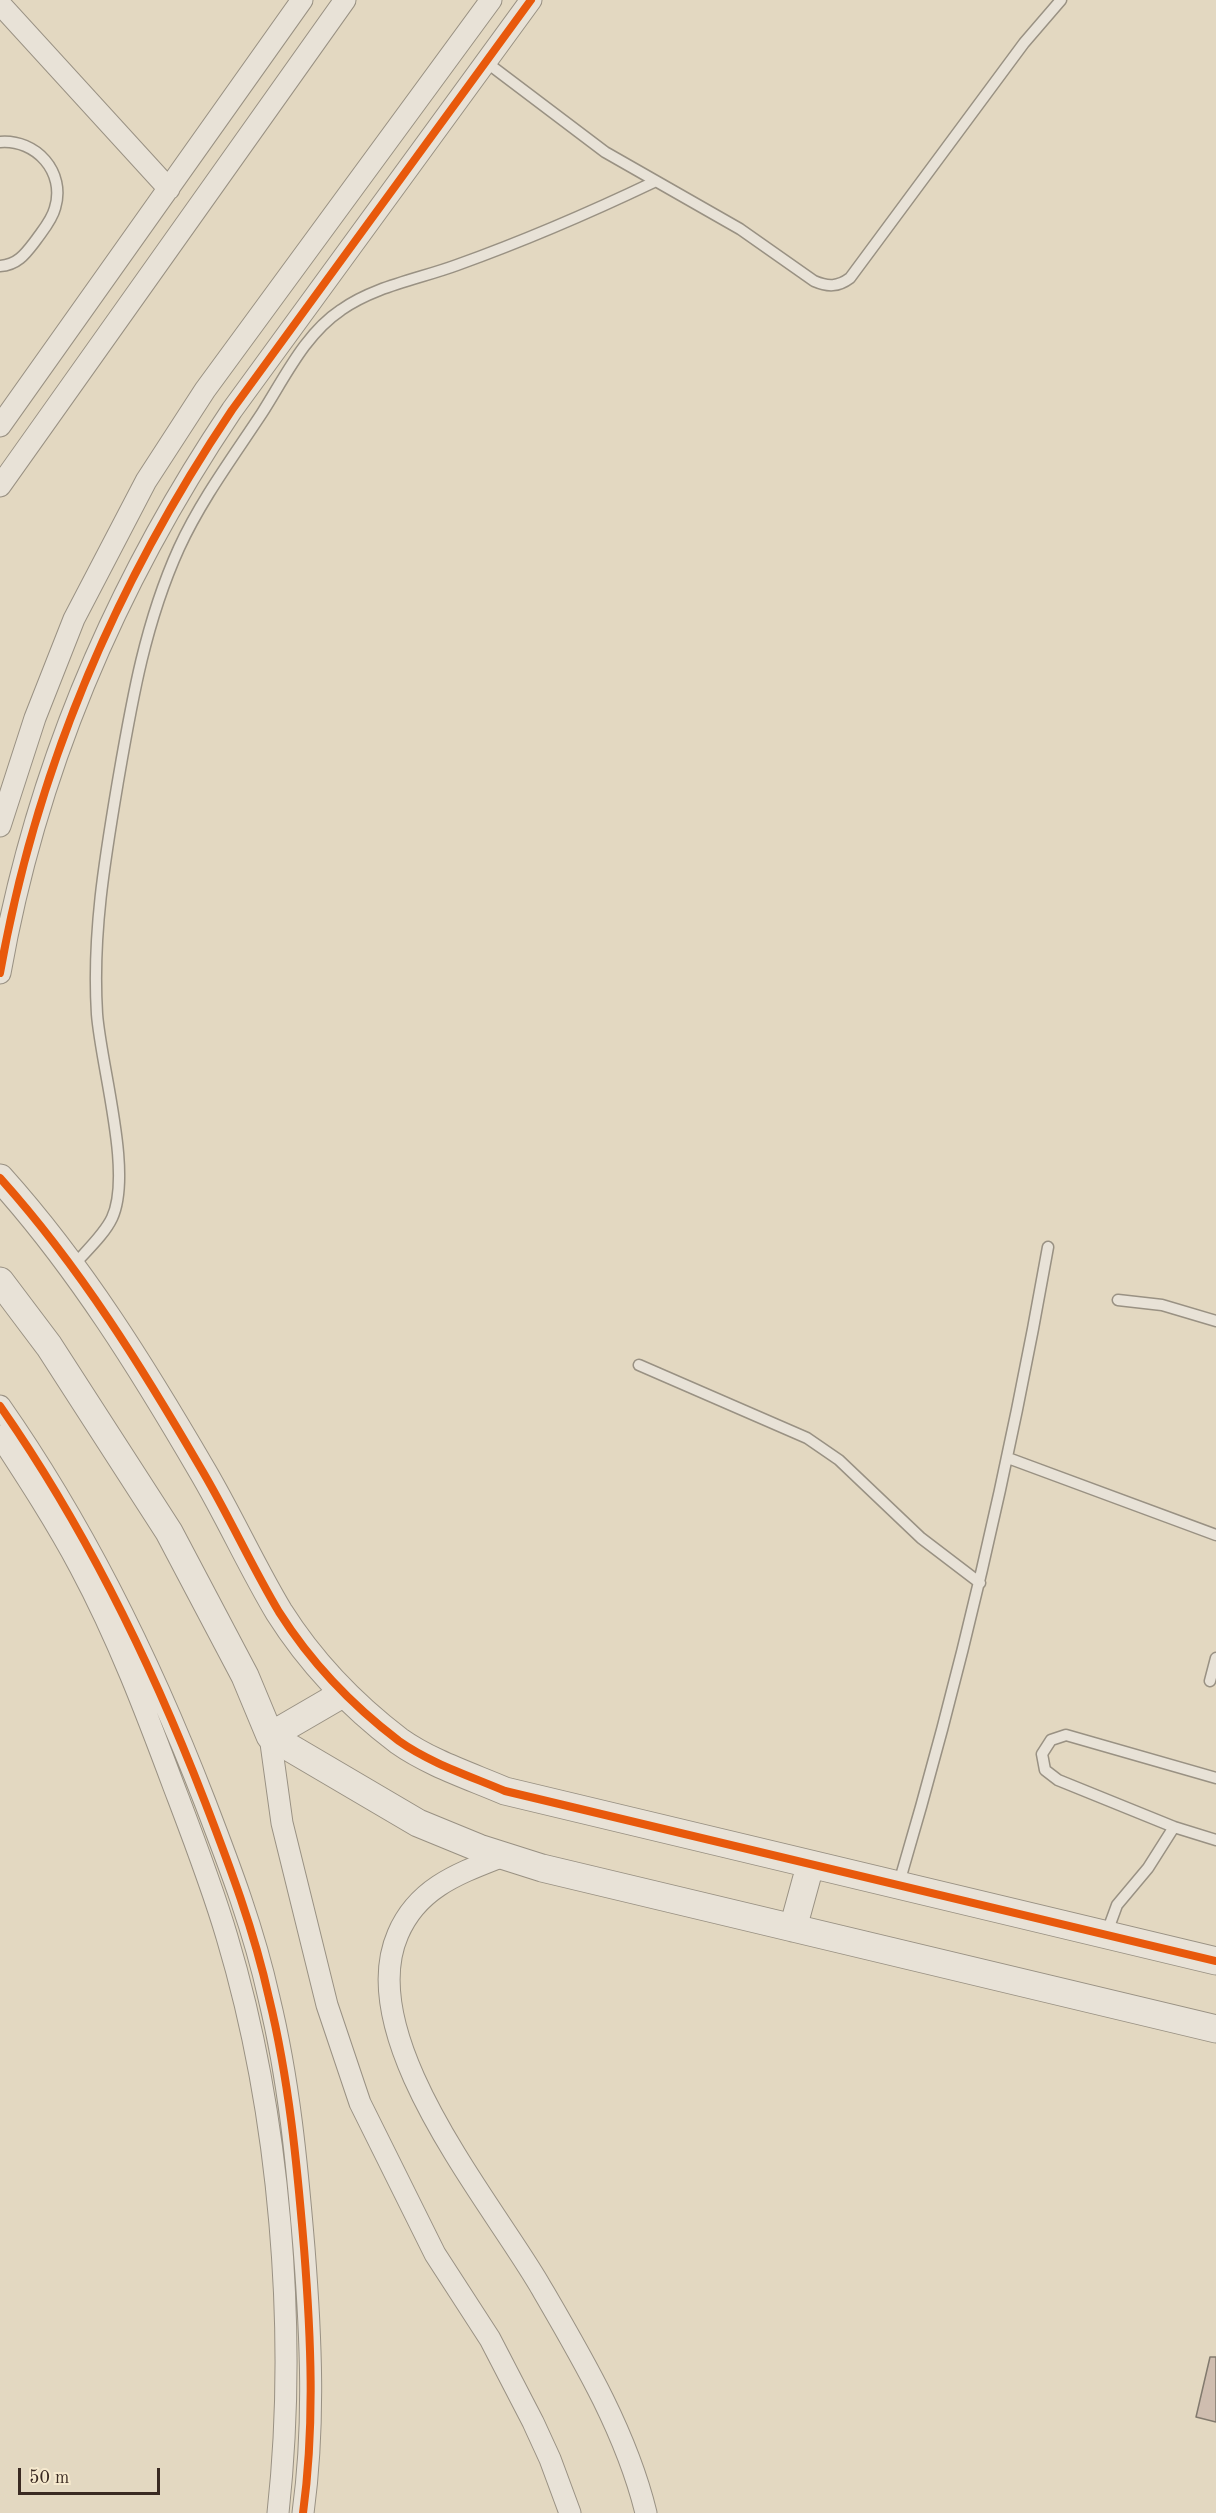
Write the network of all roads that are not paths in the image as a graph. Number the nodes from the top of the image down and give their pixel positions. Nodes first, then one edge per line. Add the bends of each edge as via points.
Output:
1 (302, 0) edge
2 (345, 0) edge
3 (491, 0) edge
4 (531, 0) edge
5 (1061, 0) edge
6 (3, 13) edge
7 (486, 62) junction
8 (0, 142) edge
9 (654, 182) junction
10 (170, 189) junction
11 (0, 266) edge
12 (0, 426) edge
13 (0, 486) edge
14 (0, 826) edge
15 (0, 973) edge
16 (0, 1179) edge
17 (1048, 1247) dead end
18 (72, 1267) junction
19 (0, 1281) edge
20 (1118, 1300) dead end
21 (1216, 1321) edge
22 (639, 1365) dead end
23 (0, 1406) edge
24 (0, 1436) edge
25 (1008, 1458) junction
26 (1216, 1535) edge
27 (980, 1583) junction
28 (1216, 1658) edge
29 (1210, 1681) dead end
30 (344, 1693) junction
31 (270, 1736) junction
32 (1216, 1778) edge
33 (1174, 1827) junction
34 (1216, 1840) edge
35 (503, 1856) junction
36 (810, 1866) junction
37 (898, 1887) junction
38 (794, 1928) junction
39 (1106, 1936) junction
40 (1216, 1960) edge
41 (1216, 2029) edge
42 (278, 2513) edge
43 (303, 2513) edge
44 (570, 2513) edge
45 (646, 2513) edge

1 - 10 street
2 - 13 street
3 - 14 street via 205,390 146,481 74,619 35,718
4 - 7 street
5 - 9 lane via 1024,43 844,282 829,286 814,281 740,230
6 - 10 street
7 - 9 lane via 605,152
7 - 15 street via 232,410 149,545 102,640 62,738 27,849
8 - 11 lane via 18,143 37,152 51,168 57,189 55,210 25,255
9 - 18 lane via 518,243 372,293 340,310 305,345 181,543 155,607 136,672 99,897 95,964 98,1020 120,1192 109,1224
10 - 12 street
16 - 18 street
17 - 25 lane
18 - 30 street via 170,1414 280,1613
19 - 31 street via 49,1346 169,1532 245,1676
20 - 21 lane via 1162,1305
22 - 27 lane via 816,1443 921,1538
23 - 43 street via 68,1511 150,1666 243,1902 270,1998 295,2155 308,2306 312,2385 309,2471
24 - 42 street via 75,1557 116,1639 204,1863 234,1961 258,2073 278,2212 286,2339 285,2451
25 - 26 lane
25 - 27 lane
27 - 37 lane
28 - 29 lane
30 - 31 street
30 - 36 street via 400,1742 505,1791
31 - 35 street via 418,1823
31 - 44 street via 288,1846 327,2005 360,2103 435,2254 490,2339 533,2422
32 - 33 lane via 1066,1735 1045,1746 1042,1762 1050,1776
33 - 34 lane
33 - 39 lane via 1148,1868 1117,1905
35 - 38 street
35 - 45 street via 441,1882 411,1911 397,1935 390,1962 389,1991 411,2071 435,2123 538,2282 602,2400 632,2461
36 - 37 street
36 - 38 street
37 - 39 street
38 - 41 street
39 - 40 street

